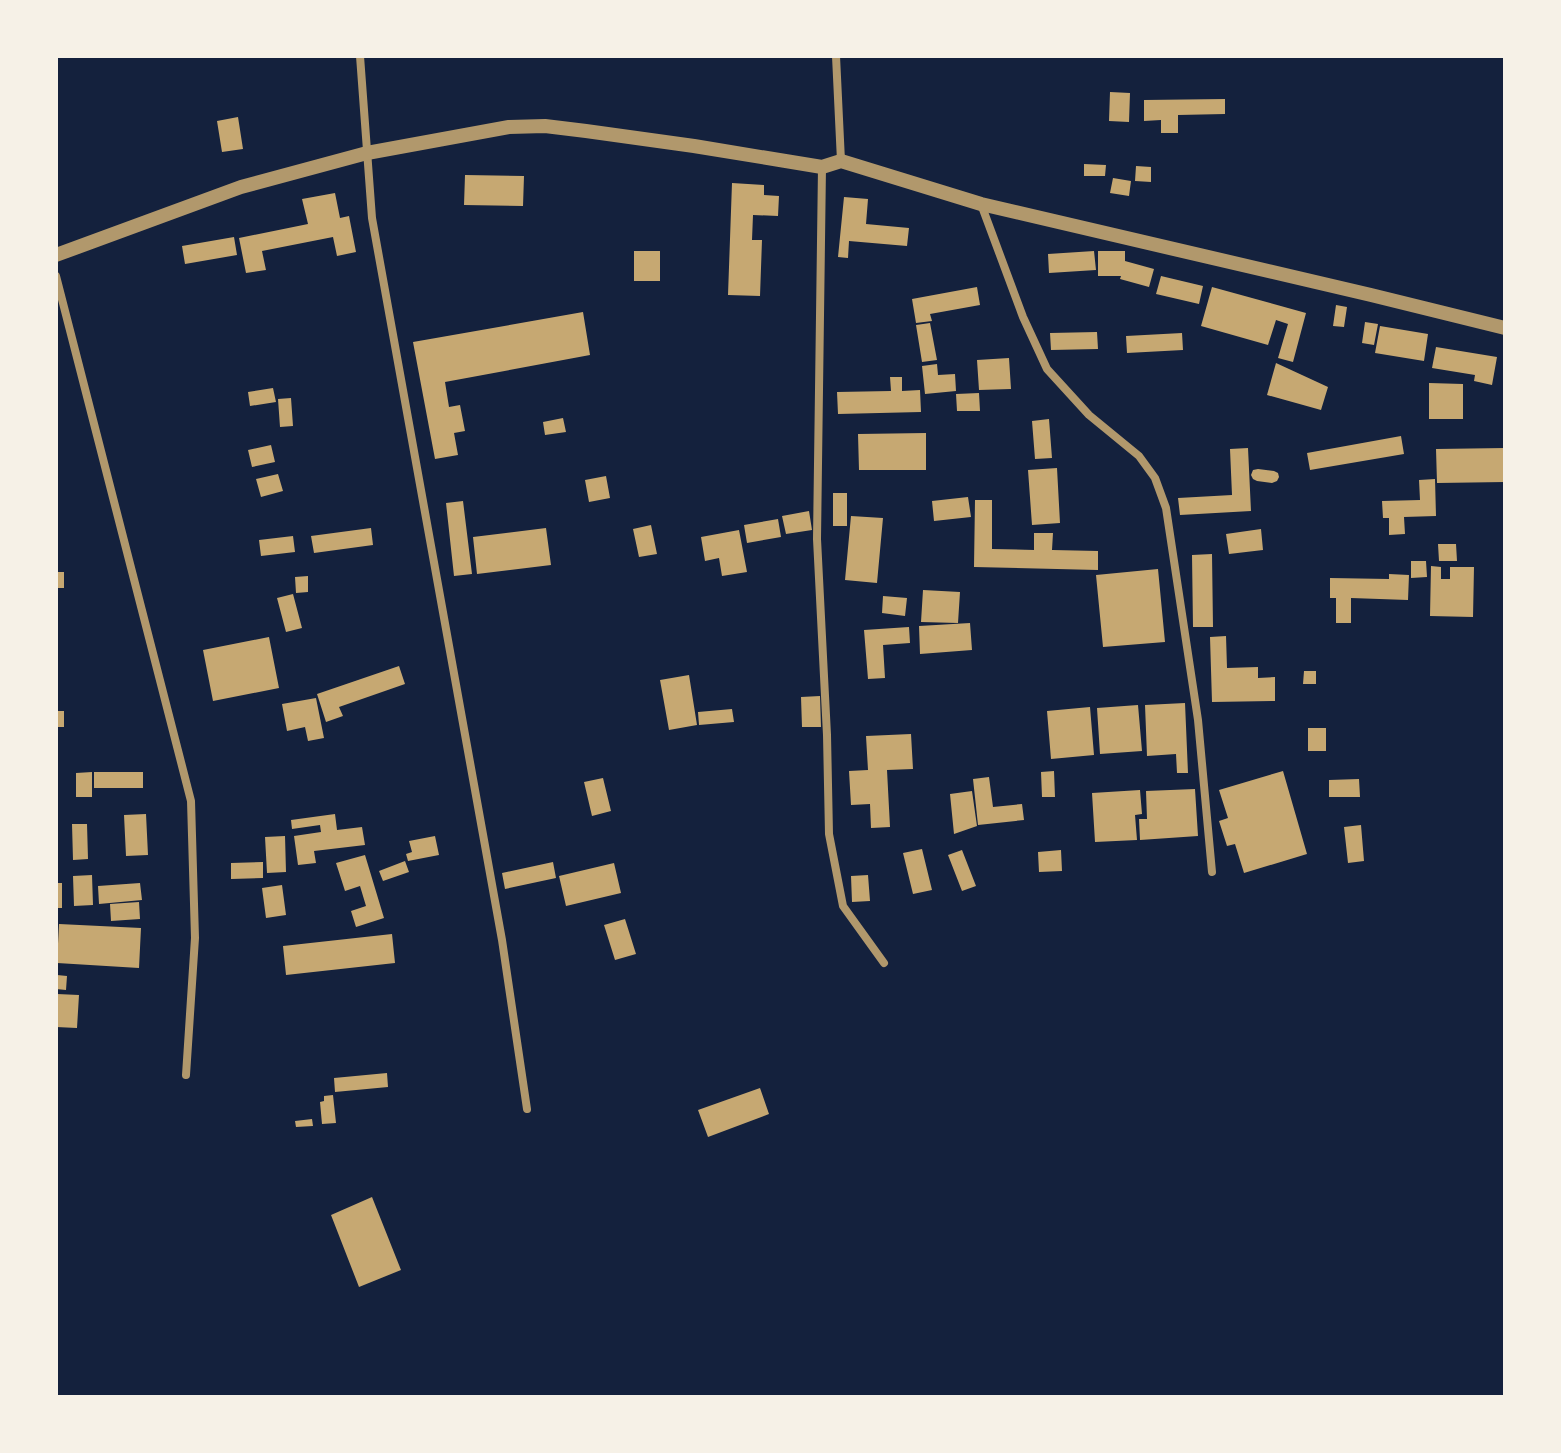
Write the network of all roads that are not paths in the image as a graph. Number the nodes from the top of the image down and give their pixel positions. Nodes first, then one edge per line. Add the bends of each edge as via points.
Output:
1 (360, 56) edge
2 (836, 56) edge
3 (367, 153) junction
4 (841, 161) junction
5 (822, 167) junction
6 (981, 204) junction
7 (56, 255) edge
8 (56, 276) edge
9 (1505, 328) edge
10 (1212, 872) dead end
11 (884, 963) dead end
12 (186, 1075) dead end
13 (527, 1109) dead end

1 - 3 street
2 - 4 street
3 - 5 street via 509,127 545,126
3 - 7 street via 241,187
3 - 13 street via 372,218 502,940
4 - 5 street
4 - 6 street
5 - 11 street via 817,539 829,834 843,906
6 - 9 street
6 - 10 street via 1047,369 1089,415 1139,456 1155,478 1166,508 1198,720
8 - 12 street via 191,801 195,938

